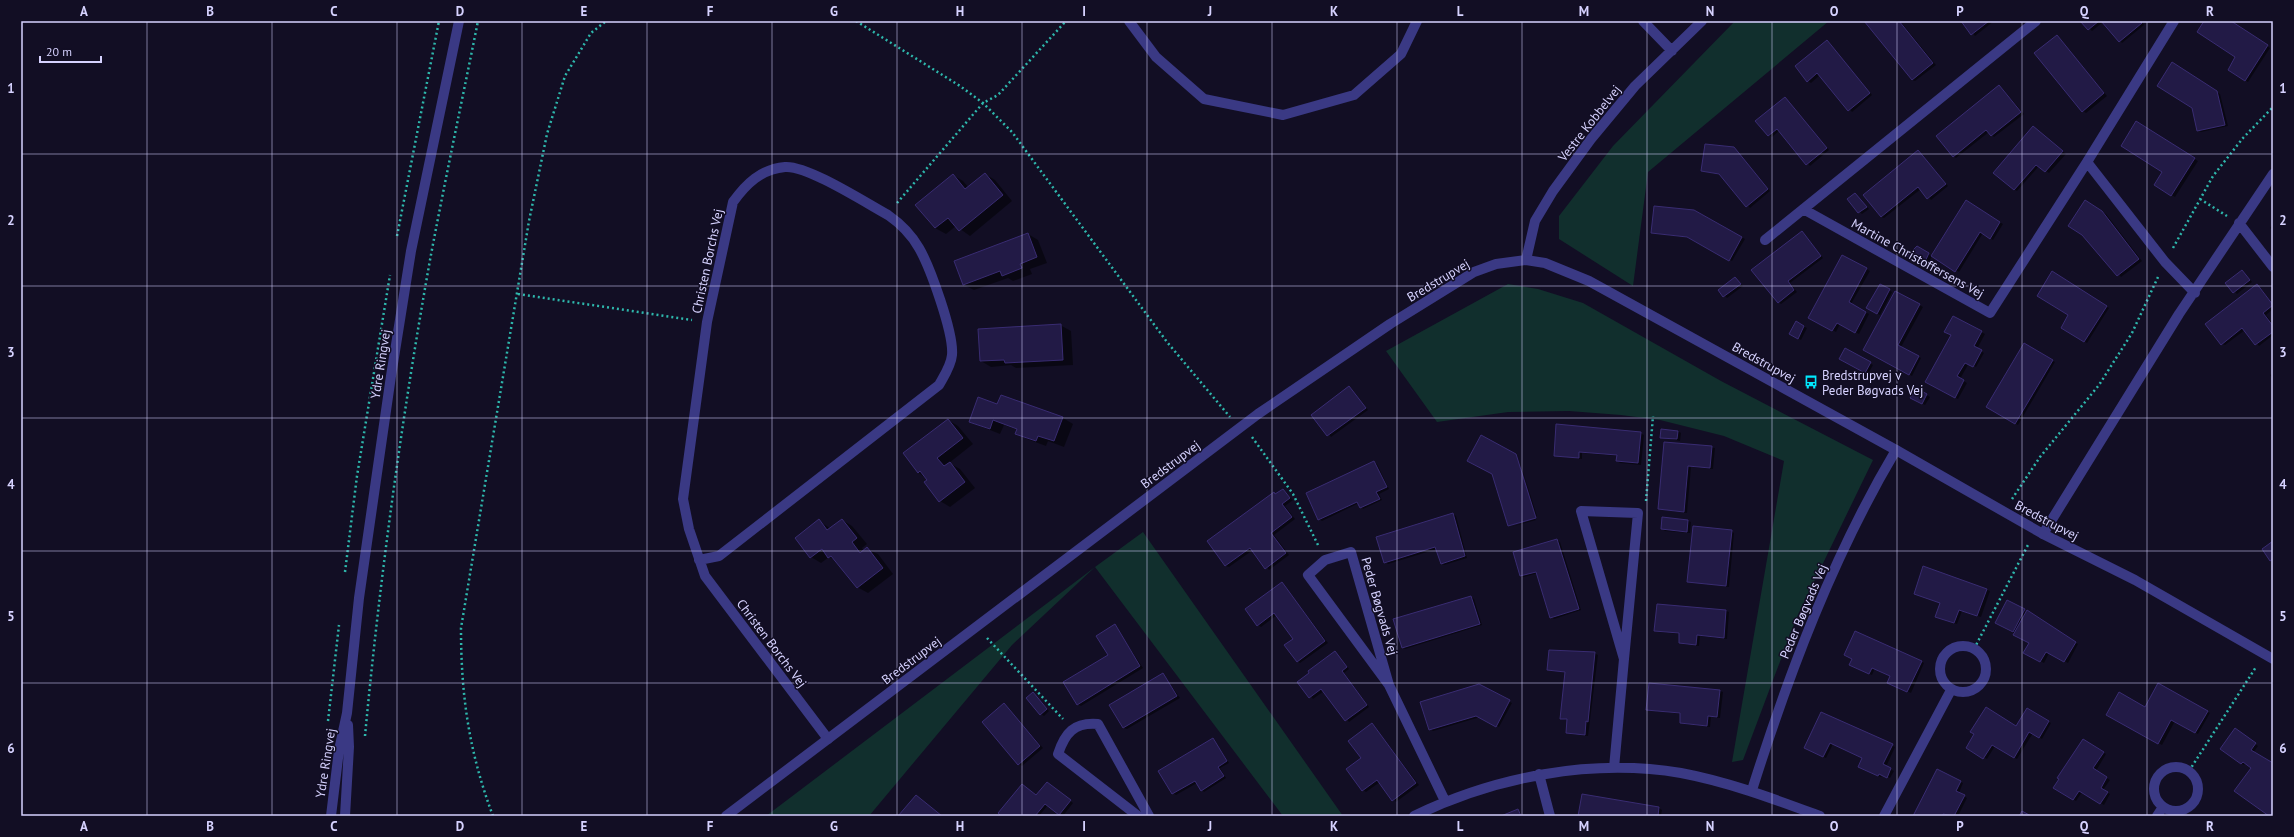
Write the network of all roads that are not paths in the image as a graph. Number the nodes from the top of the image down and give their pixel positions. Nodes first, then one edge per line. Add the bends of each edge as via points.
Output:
1 (459, 21) edge
2 (1129, 21) edge
3 (1417, 21) edge
4 (1643, 21) edge
5 (1702, 21) edge
6 (2036, 21) edge
7 (2174, 21) edge
8 (1672, 51) junction
9 (2087, 162) junction
10 (2273, 174) edge
11 (1803, 209) junction
12 (2239, 223) junction
13 (1765, 240) dead end
14 (1526, 260) junction
15 (2273, 267) edge
16 (2195, 293) junction
17 (1896, 450) junction
18 (2042, 534) junction
19 (699, 560) junction
20 (1624, 659) junction
21 (2273, 659) edge
22 (1389, 685) junction
23 (1951, 690) junction
24 (347, 713) junction
25 (828, 739) junction
26 (1614, 768) junction
27 (1539, 774) junction
28 (1752, 790) junction
29 (1445, 801) junction
30 (2163, 807) junction
31 (331, 816) edge
32 (345, 816) edge
33 (726, 816) edge
34 (1138, 816) edge
35 (1149, 816) edge
36 (1414, 816) edge
37 (1550, 816) edge
38 (1820, 816) edge
39 (1884, 816) edge
40 (2157, 816) edge

1 - 24 street, Ydre Ringvej via 423,189 393,360 359,598
2 - 3 street via 1156,57 1204,99 1283,115 1354,95 1401,54
4 - 8 street
5 - 8 street, Vestre Kobbelvej
6 - 11 street
7 - 9 street, Martine Christoffersens Vej
8 - 14 street, Vestre Kobbelvej via 1635,86 1591,139 1553,191 1535,221
9 - 11 street, Martine Christoffersens Vej via 1990,313
9 - 16 street via 2165,262
10 - 12 street
11 - 13 street
12 - 15 street
12 - 16 street
14 - 17 street, Bredstrupvej via 1545,263 1589,281
14 - 25 street, Bredstrupvej via 1496,264 1474,272 1390,324 1270,406
16 - 18 street
17 - 18 street, Bredstrupvej
17 - 28 street, Peder Bøgvads Vej via 1853,532 1814,616 1780,702
18 - 21 street, Bredstrupvej via 2135,580
19 - 19 street, Christen Borchs Vej via 719,556 939,385 948,369 952,354 950,333 925,261 909,234 888,214 805,171 785,167 755,177 733,202 707,322 683,499
19 - 25 street, Christen Borchs Vej via 705,576
20 - 20 street via 1581,511 1638,513
20 - 26 street
22 - 22 street, Peder Bøgvads Vej via 1308,575 1326,560 1351,552
22 - 29 street, Peder Bøgvads Vej
23 - 23 street via 1969,692 1983,680 1986,672 1985,662 1974,649 1956,647 1942,658 1940,676
23 - 39 street
24 - 31 street, Ydre Ringvej via 338,750
24 - 32 street, Ydre Ringvej via 349,747
25 - 33 street, Bredstrupvej
26 - 27 street
26 - 28 street via 1681,773
27 - 29 street via 1487,786
27 - 37 street
28 - 38 street
29 - 36 street
30 - 30 street via 2171,811 2180,811 2194,802 2198,794 2198,785 2189,771 2172,767 2158,776 2154,792 2157,801
30 - 40 street
34 - 35 street via 1058,754 1063,740 1073,730 1084,723 1098,724

